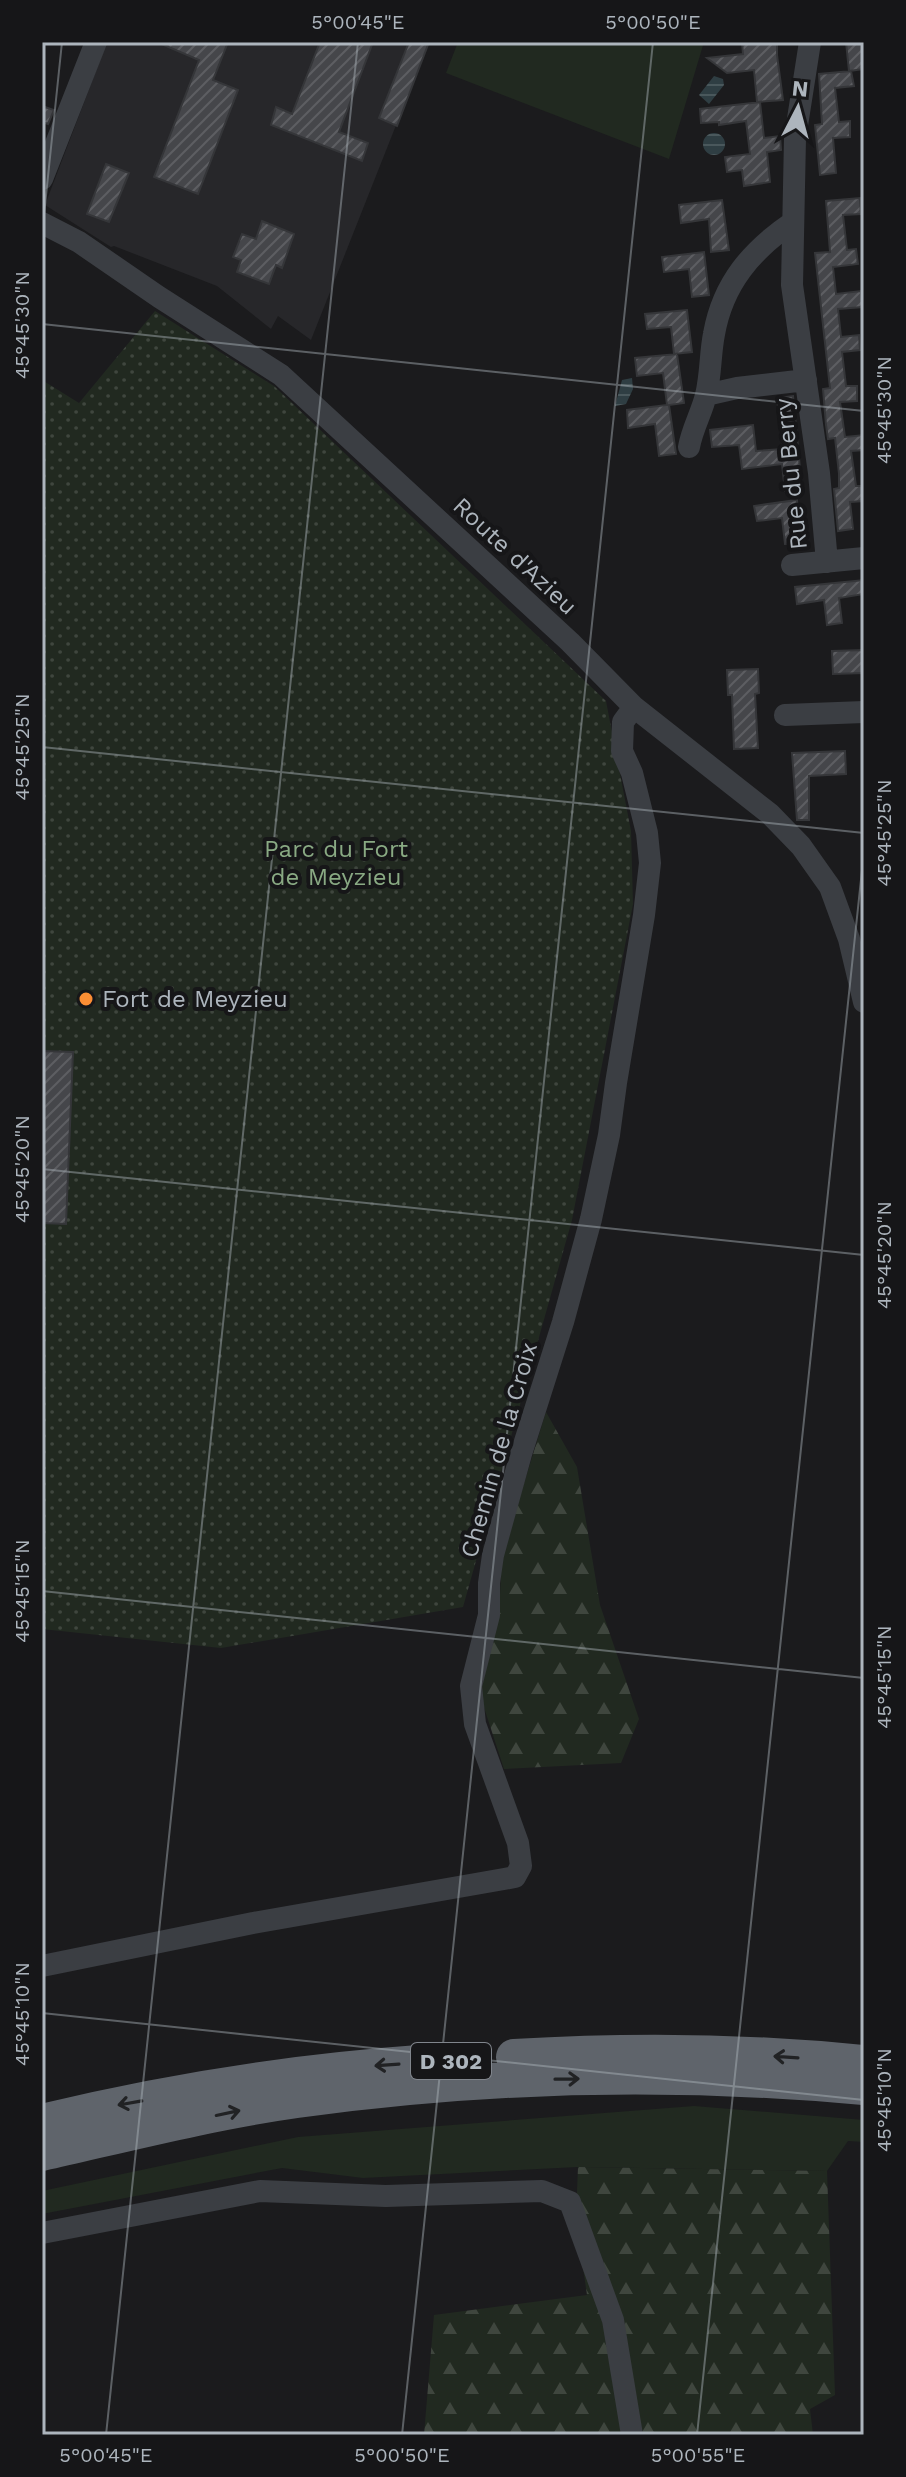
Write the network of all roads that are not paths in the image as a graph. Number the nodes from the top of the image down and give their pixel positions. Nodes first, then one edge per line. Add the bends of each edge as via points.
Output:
1 (96, 42) edge
2 (810, 42) edge
3 (42, 179) edge
4 (793, 222) junction
5 (42, 223) edge
6 (806, 380) junction
7 (706, 395) junction
8 (689, 447) dead end
9 (864, 558) edge
10 (827, 562) junction
11 (792, 565) dead end
12 (634, 707) junction
13 (864, 712) edge
14 (785, 715) dead end
15 (864, 1002) edge
16 (42, 1966) edge
17 (864, 2063) edge
18 (864, 2087) edge
19 (42, 2122) edge
20 (42, 2153) edge
21 (42, 2233) edge
22 (632, 2435) edge

1 - 3 street
2 - 4 street, Rue du Berry via 795,138
4 - 6 street, Rue du Berry via 792,285
4 - 7 street via 764,242 724,300
5 - 12 street, Route d'Azieu via 281,375
6 - 7 street, Rue du Berry
6 - 10 street, Rue du Berry
7 - 8 street
9 - 10 street
10 - 11 street
12 - 15 street, Route d'Azieu via 770,814 801,846 830,887
12 - 16 street, Chemin de la Croix via 623,722 622,751 647,833 650,863 609,1135 563,1322 493,1555 489,1615 471,1686 475,1724 518,1843 521,1866 515,1877
13 - 14 street
17 -> 19 highway, D 302 via 675,2052 465,2060 225,2085
20 -> 18 highway, D 302 via 294,2100 485,2081 675,2078
21 - 22 street via 260,2191 386,2196 542,2191 570,2202 581,2231 613,2320

